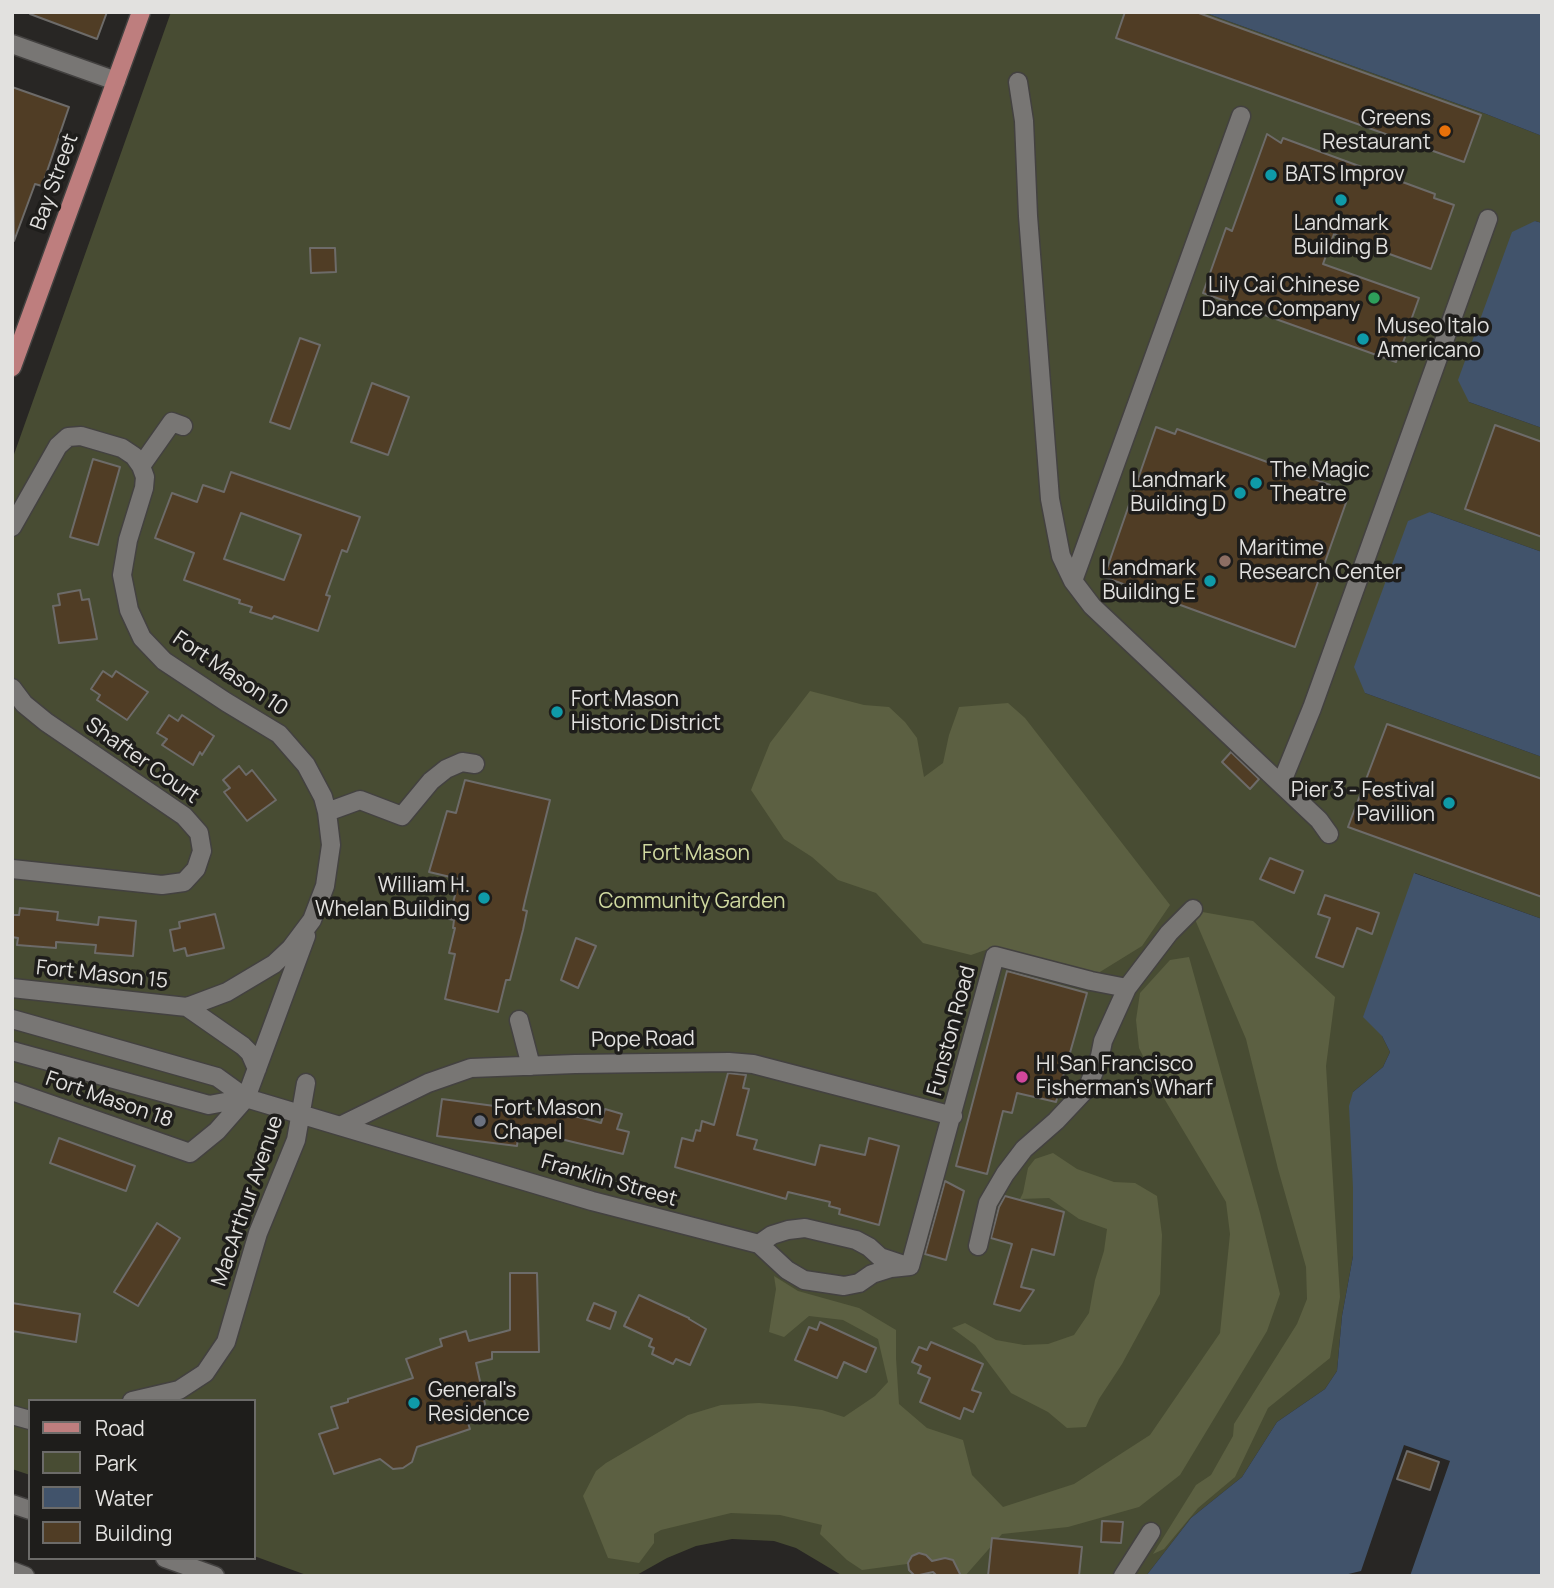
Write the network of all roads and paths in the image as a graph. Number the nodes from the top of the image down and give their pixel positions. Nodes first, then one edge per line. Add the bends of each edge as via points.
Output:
1 (141, 12) edge
2 (12, 44) edge
3 (116, 81) junction
4 (1018, 82) dead end
5 (1241, 116) dead end
6 (1488, 219) dead end
7 (12, 367) edge
8 (183, 426) dead end
9 (141, 466) junction
10 (12, 527) edge
11 (1073, 581) junction
12 (12, 688) edge
13 (475, 764) dead end
14 (1281, 784) junction
15 (327, 812) junction
16 (1329, 834) dead end
17 (12, 869) edge
18 (1193, 909) dead end
19 (312, 920) junction
20 (12, 988) edge
21 (1127, 988) junction
22 (187, 1007) junction
23 (12, 1019) edge
24 (519, 1020) dead end
25 (12, 1051) edge
26 (531, 1066) junction
27 (257, 1069) junction
28 (306, 1083) dead end
29 (12, 1091) edge
30 (246, 1098) junction
31 (302, 1114) junction
32 (953, 1116) junction
33 (340, 1126) junction
34 (759, 1244) junction
35 (978, 1246) dead end
36 (910, 1266) junction
37 (141, 1399) edge
38 (1151, 1532) dead end
39 (171, 1560) edge
40 (12, 1571) edge
41 (25, 1576) edge
42 (215, 1576) edge
43 (1124, 1576) edge

1 - 3 main road, Bay Street
2 - 3 street
3 - 7 main road, Bay Street
4 - 11 street via 1050,499 1061,556
5 - 11 street
6 - 14 street
8 - 9 street via 172,422
9 - 10 street via 122,448 81,436 68,437 58,446
9 - 15 street, Fort Mason 10 via 144,488 122,575 142,638 164,661 279,734 315,778
11 - 14 street via 1129,643
12 - 17 street, Shafter Court via 46,722 184,816 199,833 202,851 197,869 184,882 162,885
13 - 15 street via 462,762 446,769 402,816 360,800
14 - 16 street
15 - 19 street, Fort Mason 10 via 331,845 325,886
18 - 21 street
19 - 22 street via 274,964 239,986
19 - 27 street, Fort Mason 10
20 - 22 street, Fort Mason 15
21 - 32 street, Funston Road via 995,956
21 - 35 street via 1102,1041 1088,1087 1024,1149 1005,1174 988,1203
22 - 27 street via 243,1045
23 - 30 street, Franklin Street via 217,1077
24 - 26 street
25 - 30 street, Franklin Street via 209,1105
26 - 32 street, Pope Road via 741,1063
26 - 33 street, Pope Road via 471,1068 428,1083
27 - 30 street, Fort Mason 10
28 - 31 street, MacArthur Avenue
29 - 30 street, Fort Mason 18 via 190,1153
30 - 31 street, Franklin Street
31 - 33 street, Franklin Street
31 - 37 street, MacArthur Avenue via 258,1233 226,1342 205,1373 179,1390
32 - 36 street, Funston Road
33 - 34 street, Franklin Street via 592,1201
34 - 36 street via 788,1230 805,1228 856,1240 892,1263
34 - 36 street, Franklin Street via 787,1270 824,1284 859,1283 873,1274
38 - 43 street
39 - 42 street
40 - 41 street

